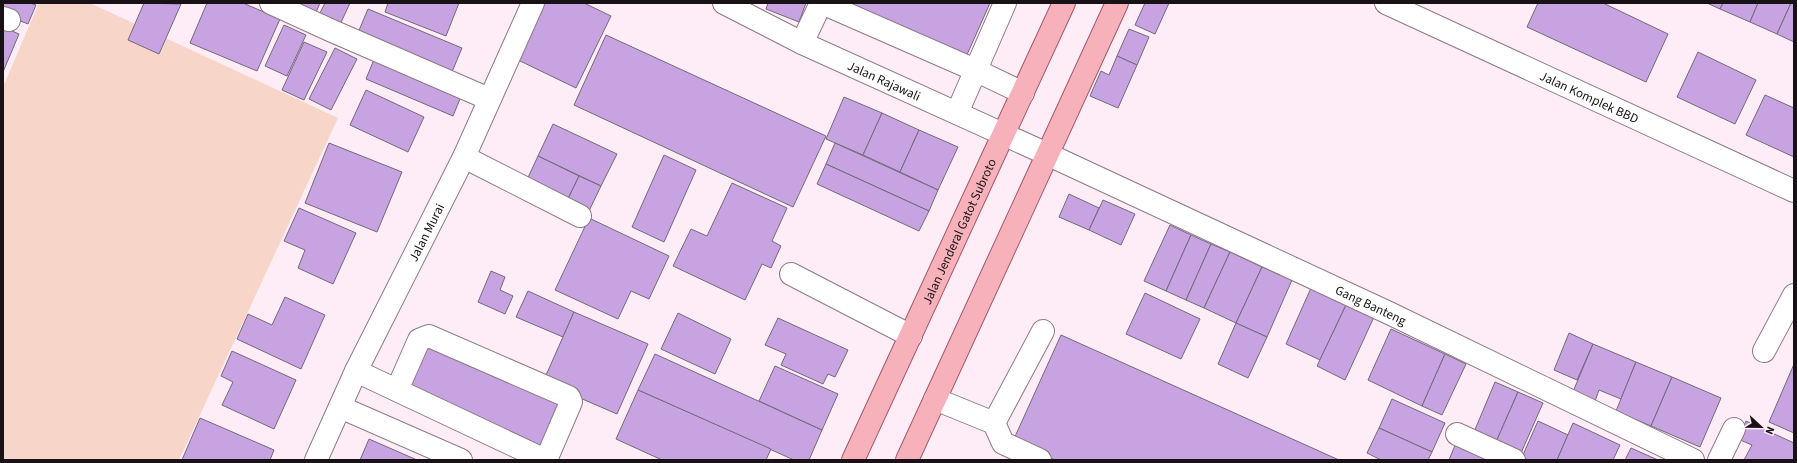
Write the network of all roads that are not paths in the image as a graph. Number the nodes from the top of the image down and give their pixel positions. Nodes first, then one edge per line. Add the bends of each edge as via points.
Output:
1 (272, 3) edge
2 (534, 3) edge
3 (724, 3) edge
4 (822, 3) edge
5 (1005, 3) edge
6 (1064, 3) edge
7 (1117, 3) edge
8 (1386, 3) edge
9 (802, 43) junction
10 (975, 70) junction
11 (1023, 93) junction
12 (489, 98) junction
13 (957, 113) junction
14 (1003, 134) junction
15 (1047, 154) junction
16 (464, 157) junction
17 (1794, 191) edge
18 (580, 216) dead end
19 (791, 274) dead end
20 (1794, 295) edge
21 (1043, 331) dead end
22 (911, 336) junction
23 (1764, 351) dead end
24 (356, 371) junction
25 (397, 390) junction
26 (935, 399) junction
27 (340, 407) junction
28 (994, 423) junction
29 (1734, 429) dead end
30 (1457, 434) dead end
31 (316, 460) edge
32 (461, 460) edge
33 (546, 460) edge
34 (854, 460) edge
35 (907, 460) edge
36 (1040, 460) edge
37 (1514, 460) edge
38 (1693, 460) edge
39 (1719, 460) edge

1 - 12 street
2 - 12 street, Jalan Murai
3 - 9 street, Jalan Rajawali
4 - 9 street
4 - 10 street
5 - 10 street
6 - 11 main road, Jalan Jenderal Gatot Subroto
7 - 15 main road
8 - 17 street, Jalan Komplek BBD
9 - 13 street, Jalan Rajawali
10 - 11 street
10 - 13 street
11 - 14 main road, Jalan Jenderal Gatot Subroto
12 - 16 street, Jalan Murai
13 - 14 street, Jalan Rajawali
14 - 15 street, Jalan Rajawali
14 - 22 main road, Jalan Jenderal Gatot Subroto
15 - 26 main road
15 - 38 street, Gang Banteng via 1389,313
16 - 18 street
16 - 24 street, Jalan Murai
19 - 22 street
20 - 23 street
21 - 28 street
22 - 34 main road, Jalan Jenderal Gatot Subroto
24 - 25 street
24 - 27 street, Jalan Murai
25 - 33 street
25 - 33 street via 419,340 429,336 569,397 571,402
26 - 28 street
26 - 35 main road
27 - 31 street, Jalan Murai
27 - 32 street
28 - 36 street via 1003,443
29 - 39 street
30 - 37 street

